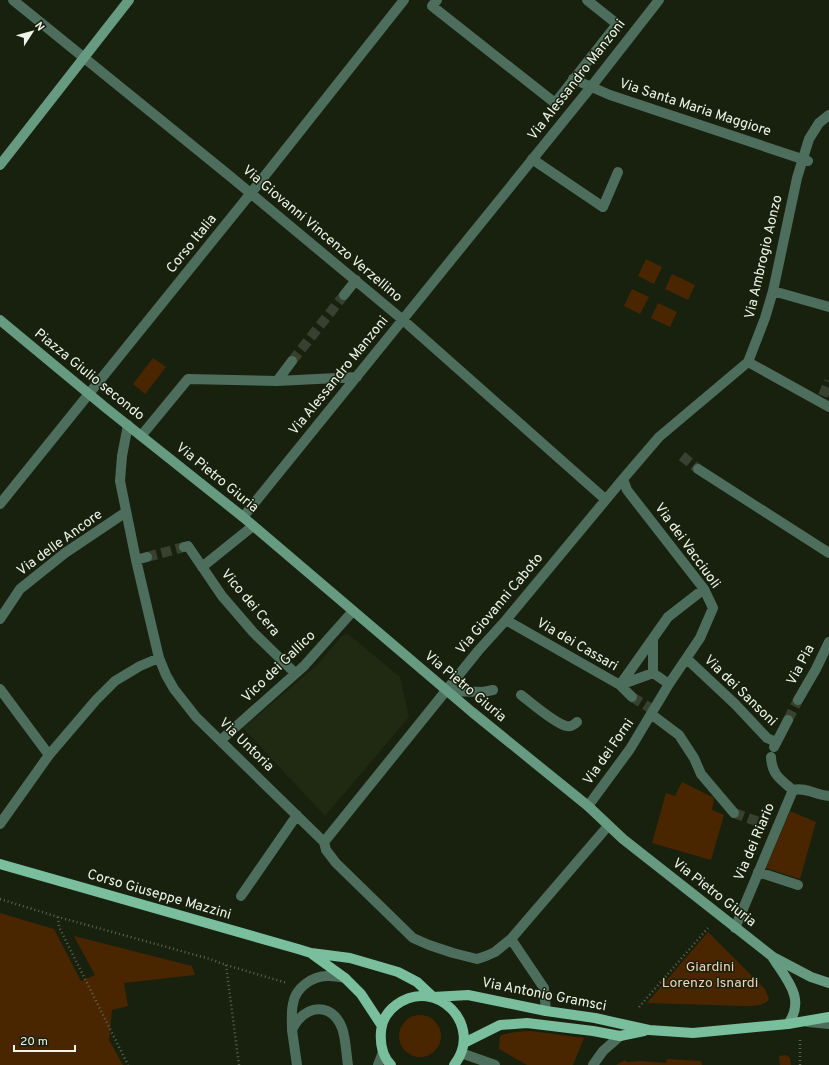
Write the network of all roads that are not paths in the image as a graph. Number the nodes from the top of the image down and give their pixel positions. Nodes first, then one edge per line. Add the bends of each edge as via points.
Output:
1 (13, 0) edge
2 (129, 0) edge
3 (404, 0) edge
4 (437, 0) edge
5 (586, 0) edge
6 (659, 0) edge
7 (83, 58) junction
8 (573, 79) junction
9 (591, 87) junction
10 (829, 115) edge
11 (532, 159) junction
12 (806, 160) junction
13 (0, 165) edge
14 (618, 172) dead end
15 (251, 193) junction
16 (356, 280) junction
17 (773, 291) junction
18 (344, 295) tunnel mouth
19 (829, 307) edge
20 (0, 320) edge
21 (403, 320) junction
22 (292, 361) tunnel mouth
23 (748, 362) junction
24 (357, 377) junction
25 (276, 381) junction
26 (89, 393) junction
27 (829, 407) edge
28 (128, 425) junction
29 (141, 436) junction
30 (698, 469) tunnel mouth
31 (622, 478) junction
32 (605, 500) junction
33 (0, 504) edge
34 (126, 512) junction
35 (243, 517) junction
36 (253, 526) junction
37 (186, 546) dead end
38 (829, 553) edge
39 (147, 557) tunnel mouth
40 (136, 560) junction
41 (202, 567) junction
42 (704, 589) junction
43 (353, 611) junction
44 (0, 619) edge
45 (506, 620) junction
46 (653, 638) junction
47 (829, 642) edge
48 (159, 658) junction
49 (687, 659) junction
50 (653, 672) junction
51 (295, 673) junction
52 (669, 684) junction
53 (620, 685) junction
54 (0, 688) edge
55 (493, 690) dead end
56 (447, 691) junction
57 (521, 695) dead end
58 (632, 697) tunnel mouth
59 (798, 700) tunnel mouth
60 (651, 711) junction
61 (788, 720) tunnel mouth
62 (577, 722) dead end
63 (221, 740) junction
64 (774, 749) junction
65 (49, 755) junction
66 (793, 790) junction
67 (829, 796) edge
68 (588, 806) junction
69 (734, 813) tunnel mouth
70 (297, 815) junction
71 (0, 824) edge
72 (608, 826) junction
73 (324, 842) junction
74 (0, 864) edge
75 (758, 872) junction
76 (798, 885) dead end
77 (241, 896) dead end
78 (735, 928) junction
79 (511, 939) junction
80 (311, 953) junction
81 (773, 957) junction
82 (345, 978) junction
83 (829, 983) edge
84 (433, 997) junction
85 (546, 1011) junction
86 (829, 1017) edge
87 (804, 1021) junction
88 (788, 1024) junction
89 (829, 1024) edge
90 (382, 1026) junction
91 (292, 1030) junction
92 (649, 1030) junction
93 (620, 1036) junction
94 (464, 1043) junction
95 (383, 1052) junction
96 (461, 1053) junction
97 (297, 1065) edge
98 (348, 1065) edge
99 (378, 1065) edge
100 (391, 1065) edge
101 (454, 1065) edge
102 (496, 1065) edge
103 (593, 1065) edge

1 - 7 street, Via Giovanni Vincenzo Verzellino
2 - 7 street
3 - 15 street, Corso Italia
4 - 8 street via 432,6 555,103
5 - 8 street via 617,24
6 - 9 street, Via Alessandro Manzoni
7 - 13 street
7 - 15 street, Via Giovanni Vincenzo Verzellino
8 - 9 street, Via Santa Maria Maggiore
9 - 11 street, Via Alessandro Manzoni
9 - 12 street, Via Santa Maria Maggiore
10 - 12 street, Via Ambrogio Aonzo via 814,129 809,139
11 - 14 street, Via Alessandro Manzoni via 603,207
11 - 21 street, Via Alessandro Manzoni
12 - 17 street, Via Ambrogio Aonzo via 796,178
15 - 16 street, Via Giovanni Vincenzo Verzellino
15 - 26 street, Corso Italia
16 - 18 street
16 - 21 street, Via Giovanni Vincenzo Verzellino
17 - 19 street
17 - 23 street, Via Ambrogio Aonzo
20 - 26 street, Piazza Giulio secondo
21 - 24 street, Via Alessandro Manzoni
21 - 32 street, Via Giovanni Vincenzo Verzellino
22 - 25 street
23 - 27 street via 821,399
23 - 31 street, Via Ambrogio Aonzo via 659,438
24 - 25 street
24 - 35 street, Via Alessandro Manzoni
25 - 29 street, Piazza Giulio secondo via 188,379
26 - 28 street, Piazza Giulio secondo
26 - 33 street, Corso Italia
28 - 29 street, Piazza Giulio secondo
28 - 34 street, Via Untoria via 120,481
29 - 35 street, Via Pietro Giuria
30 - 38 street
31 - 32 street, Via Giovanni Caboto
31 - 42 street, Via dei Vacciuoli via 627,490
32 - 45 street, Via Giovanni Caboto
34 - 40 street, Via Untoria
34 - 44 street, Via delle Ancore via 64,553 20,589
35 - 36 street, Via Pietro Giuria
36 - 41 street
36 - 43 street, Via Pietro Giuria
37 - 41 street, Vico dei Cera
39 - 40 street
40 - 48 street, Via Untoria
41 - 51 street, Vico dei Cera via 222,596 253,632
42 - 46 street via 668,617
42 - 49 street, Via dei Vacciuoli via 713,608 700,638
43 - 51 street, Vico dei Gallico
43 - 56 street, Via Pietro Giuria
45 - 53 street, Via dei Cassari
45 - 56 street, Via Giovanni Caboto
46 - 50 street
46 - 53 street
47 - 59 street, Via Pia
48 - 63 street, Via Untoria via 177,694
48 - 65 street via 115,681
49 - 52 street, Via dei Vacciuoli
49 - 64 street, Via dei Sansoni via 735,704
50 - 52 street
50 - 53 street
51 - 63 street, Vico dei Gallico
52 - 60 street, Via dei Vacciuoli
53 - 58 street, Via dei Cassari
54 - 65 street
55 - 56 street
56 - 68 street, Via Pietro Giuria
56 - 73 street, Via Giovanni Caboto
57 - 62 street via 567,727
60 - 68 street, Via dei Forni via 630,749
60 - 69 street via 679,735 701,774
61 - 64 street
63 - 70 street, Via Untoria
64 - 66 street via 771,767
65 - 71 street
66 - 67 street via 802,788
66 - 75 street, Via dei Riario via 772,826
68 - 72 street, Via Pietro Giuria
70 - 73 street, Via Untoria
70 - 77 street
72 - 78 street, Via Pietro Giuria
72 - 79 street, Via Untoria
73 - 79 street, Via Untoria via 326,850 336,863 414,938 434,947 477,959 495,952
74 - 80 main road, Corso Giuseppe Mazzini
75 - 76 street
75 - 78 street, Via dei Riario
78 - 81 street, Via Pietro Giuria
79 - 85 street via 544,988
80 - 82 main road, Corso Giuseppe Mazzini
80 - 84 main road, Corso Giuseppe Mazzini via 350,958 398,972 417,982
81 - 83 street, Via Pietro Giuria via 811,977
81 - 88 street, Via Pietro Giuria via 796,996 794,1015
82 - 90 main road, Corso Giuseppe Mazzini via 361,994
82 - 91 street via 328,975 305,983 292,1003
84 - 85 main road, Via Antonio Gramsci via 468,995
84 - 90 main road via 412,997 402,1001 386,1016
84 - 94 main road, Corso Giuseppe Mazzini via 450,1007 457,1015 464,1033
85 - 92 main road, Via Antonio Gramsci via 595,1018
86 - 87 main road, Via Antonio Gramsci
87 - 88 main road, Via Antonio Gramsci
87 - 89 street
88 - 92 main road, Via Antonio Gramsci via 693,1033
90 - 95 main road via 380,1039
91 - 97 street
91 - 98 street via 308,1012 319,1008 329,1012 338,1020 342,1030
92 - 93 main road, Via Antonio Gramsci
93 - 94 main road, Via Antonio Gramsci via 593,1030 527,1023 500,1025
93 - 103 street via 603,1051
94 - 96 main road, Corso Giuseppe Mazzini
95 - 99 street
95 - 100 main road
96 - 101 main road, Corso Giuseppe Mazzini
96 - 102 street

